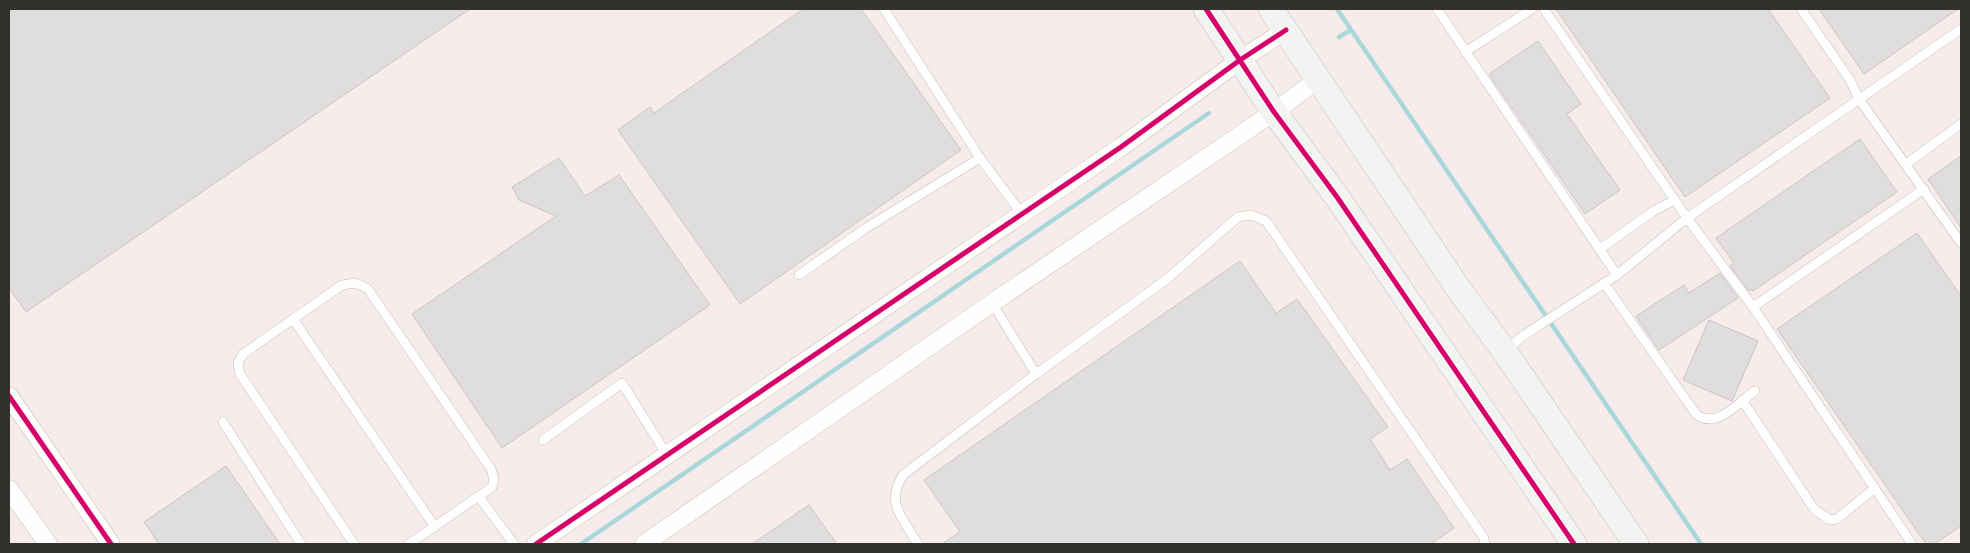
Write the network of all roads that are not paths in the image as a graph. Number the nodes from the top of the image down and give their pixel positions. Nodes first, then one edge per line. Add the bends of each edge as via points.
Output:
1 (884, 9) edge
2 (1206, 9) edge
3 (1271, 9) edge
4 (1437, 9) edge
5 (1532, 9) edge
6 (1544, 9) edge
7 (1801, 9) edge
8 (1961, 29) edge
9 (1286, 30) junction
10 (1465, 52) junction
11 (1240, 60) junction
12 (1317, 80) junction
13 (1859, 99) junction
14 (1274, 112) junction
15 (1961, 124) edge
16 (980, 158) junction
17 (1906, 164) junction
18 (1924, 189) junction
19 (1675, 200) junction
20 (1022, 214) junction
21 (1687, 218) junction
22 (1961, 243) edge
23 (1600, 249) junction
24 (799, 275) dead end
25 (1617, 275) junction
26 (1604, 283) junction
27 (992, 303) junction
28 (1753, 307) junction
29 (293, 319) junction
30 (1513, 344) junction
31 (1036, 374) junction
32 (1755, 391) dead end
33 (9, 396) edge
34 (1742, 400) junction
35 (223, 422) dead end
36 (543, 440) dead end
37 (667, 455) junction
38 (1875, 488) junction
39 (9, 489) edge
40 (479, 497) junction
41 (435, 527) junction
42 (48, 544) edge
43 (111, 544) edge
44 (301, 544) edge
45 (354, 544) edge
46 (409, 544) edge
47 (514, 544) edge
48 (536, 544) edge
49 (644, 544) edge
50 (918, 544) edge
51 (1485, 544) edge
52 (1574, 544) edge
53 (1636, 544) edge
54 (1912, 544) edge

1 - 16 lane
2 - 11 street
3 - 9 street
4 - 10 lane
5 - 10 lane
6 - 19 lane
7 - 13 lane via 1850,80
8 - 13 lane
9 - 11 street
9 - 12 street
10 - 23 lane
11 - 14 street
11 - 20 street
12 - 14 street
12 - 30 street via 1460,291
13 - 17 lane
13 - 21 lane
14 - 27 street
14 - 52 street via 1338,197
15 - 17 lane
16 - 20 lane
16 - 24 lane via 866,228
17 - 18 lane
18 - 22 lane
18 - 28 lane
19 - 21 lane
19 - 23 lane via 1655,210
20 - 37 street
21 - 25 lane
21 - 28 lane
23 - 25 lane
25 - 26 lane
26 - 30 lane
26 - 34 lane via 1696,414 1710,420 1720,418
27 - 31 lane
27 - 49 street
28 - 38 lane
29 - 40 lane via 342,285 356,283 368,289 491,469 492,487
29 - 41 lane
29 - 45 lane via 243,354 238,363 240,374
30 - 53 street
31 - 50 lane via 903,475 897,485 894,502
31 - 51 lane via 1167,279 1238,217 1251,215 1266,221 1484,538
32 - 34 lane
33 - 43 street
34 - 38 lane via 1814,509 1830,520 1837,519
35 - 44 lane
36 - 37 lane via 622,383
37 - 48 street
38 - 54 lane
39 - 42 street
40 - 41 lane
40 - 47 lane
41 - 46 lane

